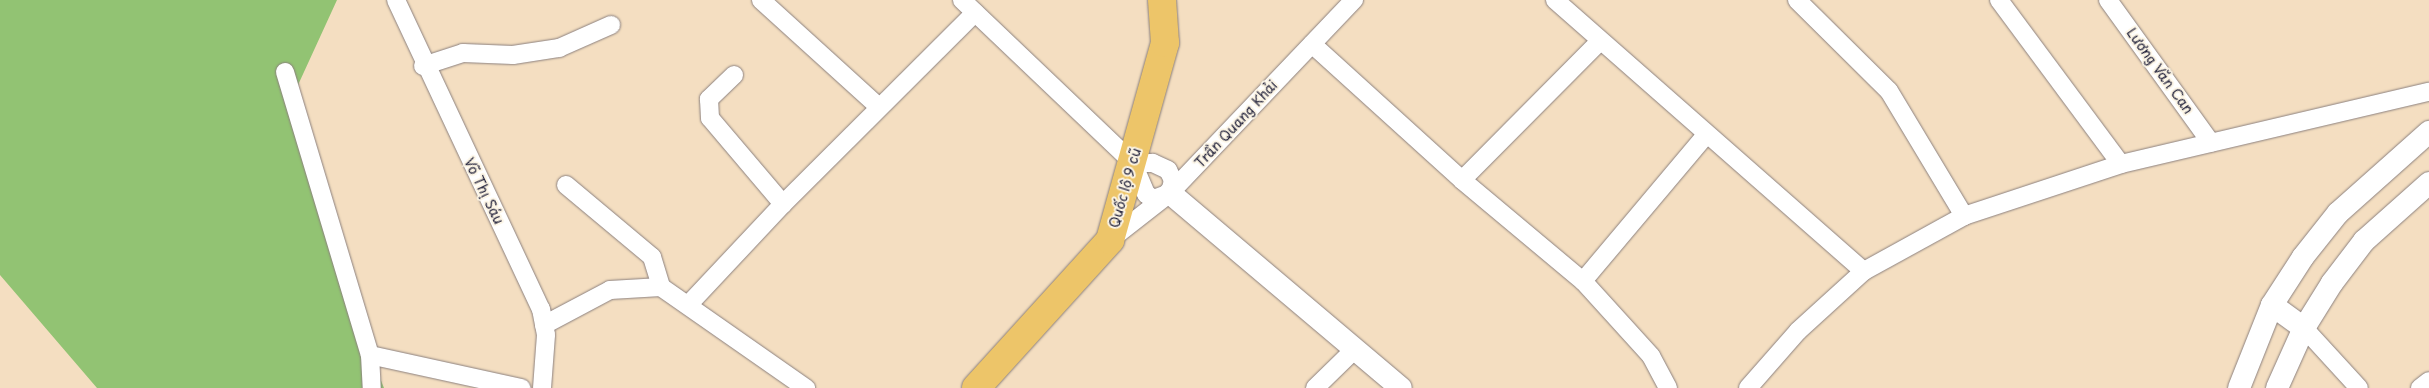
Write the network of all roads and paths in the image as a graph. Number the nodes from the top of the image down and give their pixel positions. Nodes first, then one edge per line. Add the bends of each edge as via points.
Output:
1 (396, 0) edge
2 (761, 0) edge
3 (962, 0) edge
4 (1162, 0) edge
5 (1354, 0) edge
6 (1555, 0) edge
7 (1797, 0) edge
8 (1999, 0) edge
9 (2108, 0) edge
10 (975, 13) junction
11 (611, 25) dead end
12 (1599, 42) junction
13 (1312, 44) junction
14 (423, 66) junction
15 (285, 72) dead end
16 (734, 75) dead end
17 (2429, 92) edge
18 (879, 107) junction
19 (2429, 132) edge
20 (1706, 135) junction
21 (2211, 143) junction
22 (1133, 163) junction
23 (2121, 164) junction
24 (1462, 180) junction
25 (2429, 183) edge
26 (566, 185) dead end
27 (1170, 193) junction
28 (783, 204) junction
29 (1964, 216) junction
30 (1110, 240) junction
31 (1864, 271) junction
32 (1583, 281) junction
33 (661, 287) junction
34 (690, 303) junction
35 (2272, 306) junction
36 (544, 325) junction
37 (2304, 328) junction
38 (1356, 348) junction
39 (370, 355) junction
40 (2429, 381) edge
41 (372, 388) edge
42 (521, 388) edge
43 (542, 388) edge
44 (806, 388) edge
45 (976, 388) edge
46 (1315, 388) edge
47 (1401, 388) edge
48 (1668, 388) edge
49 (1748, 388) edge
50 (2239, 388) edge
51 (2277, 388) edge
52 (2360, 388) edge
53 (2420, 388) edge

1 - 14 street, Võ Thị Sáu
2 - 18 street
3 - 10 street
4 - 22 main road, Quốc lộ 9 cũ via 1165,44
5 - 13 street, Trần Quang Khải
6 - 12 street
7 - 29 street via 1889,91
8 - 23 street
9 - 21 street, Lương Văn Can
10 - 18 street
10 - 22 street
11 - 14 street via 559,48 513,55 463,53
12 - 20 street
12 - 24 street
13 - 24 street
13 - 27 street, Trần Quang Khải
14 - 36 street, Võ Thị Sáu via 541,309
15 - 39 street
16 - 28 street via 710,99 710,118
17 - 21 street
18 - 28 street
19 - 35 street via 2338,213
20 - 31 street
20 - 32 street
21 - 23 street
22 - 27 street via 1146,194 1154,199
22 - 27 street via 1153,163 1168,170 1173,180
22 - 30 main road, Quốc lộ 9 cũ
23 - 29 street
24 - 32 street
25 - 37 street via 2364,241
26 - 33 street via 652,257
27 - 30 street, Trần Quang Khải
27 - 38 street
28 - 34 street
29 - 31 street
30 - 45 main road, Quốc lộ 9 cũ
31 - 49 street via 1798,331
32 - 48 street via 1651,356
33 - 34 street
33 - 36 street via 610,290
34 - 44 street
35 - 37 street
35 - 50 street
36 - 43 street, Võ Thị Sáu
37 - 51 street
37 - 52 street
38 - 46 street
38 - 47 street
39 - 41 street
39 - 42 street
40 - 53 street

